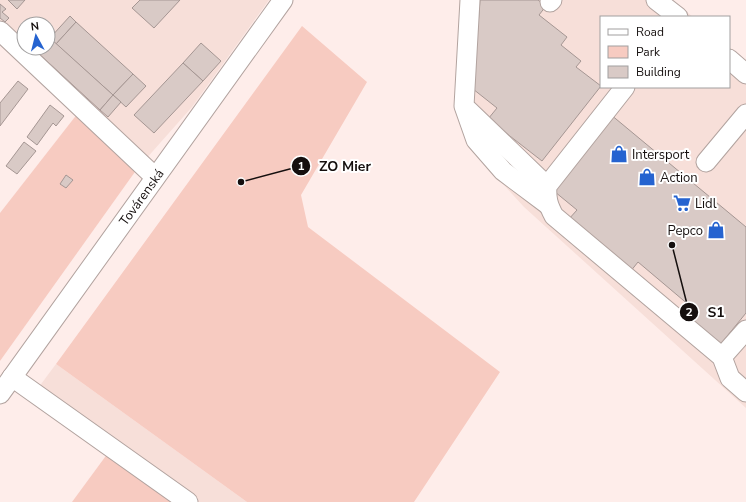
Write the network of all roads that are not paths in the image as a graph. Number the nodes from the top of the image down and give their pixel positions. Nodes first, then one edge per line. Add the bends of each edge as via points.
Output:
1 (283, 0) edge
2 (470, 0) edge
3 (656, 0) edge
4 (677, 16) edge
5 (0, 31) edge
6 (730, 60) edge
7 (746, 74) edge
8 (622, 90) edge
9 (746, 114) edge
10 (706, 162) dead end
11 (155, 177) junction
12 (547, 195) junction
13 (746, 330) edge
14 (722, 357) junction
15 (12, 377) junction
16 (746, 392) edge
17 (0, 394) edge
18 (188, 502) edge

1 - 11 street, Továrenská
2 - 12 street via 464,106
3 - 4 street
5 - 11 street
6 - 7 street
8 - 12 street
9 - 10 street
11 - 15 street, Továrenská
12 - 14 street via 554,216
13 - 14 street
14 - 16 street via 730,378
15 - 17 street, Továrenská
15 - 18 street

